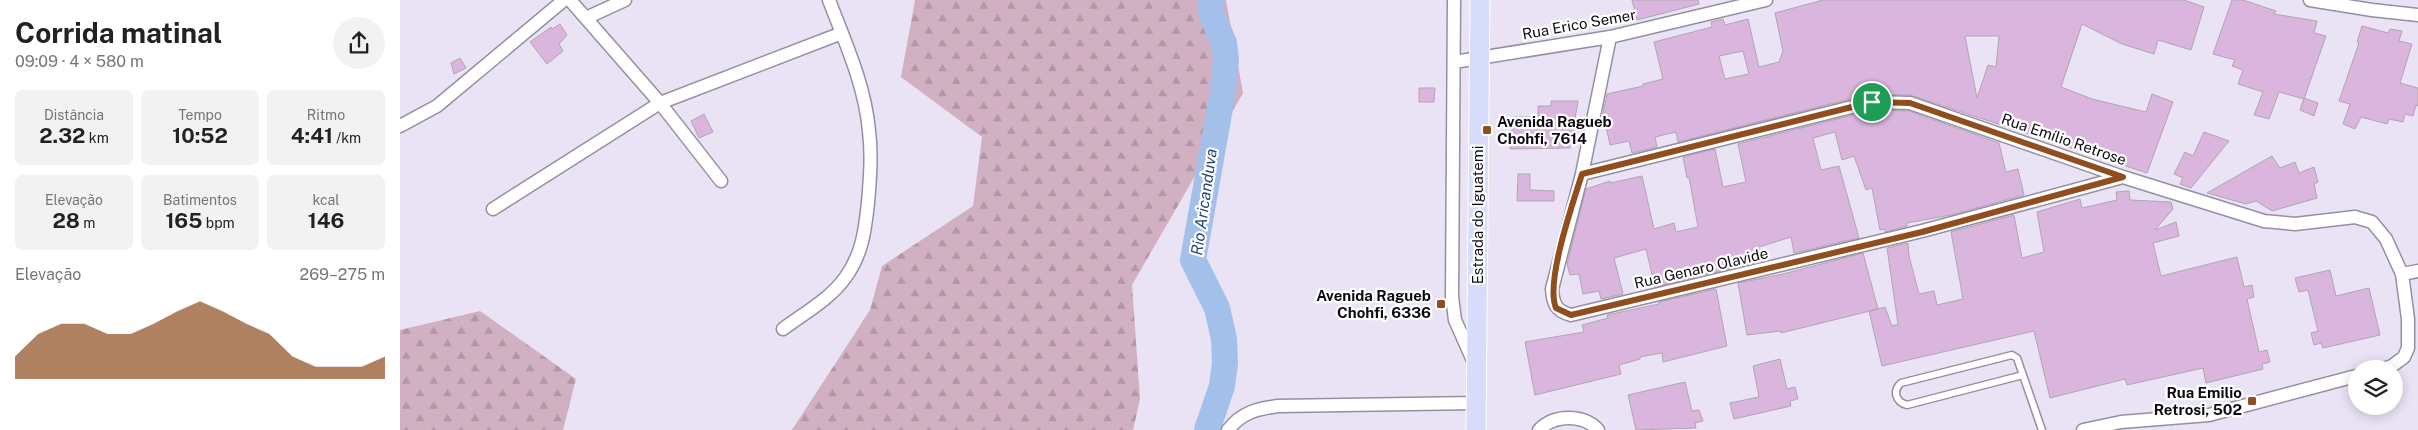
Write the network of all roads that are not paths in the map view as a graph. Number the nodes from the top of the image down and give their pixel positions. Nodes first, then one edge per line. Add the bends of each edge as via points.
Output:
1 (564, 0) edge
2 (570, 0) edge
3 (625, 0) edge
4 (829, 0) edge
5 (1454, 0) edge
6 (1480, 0) edge
7 (1766, 0) edge
8 (2310, 0) edge
9 (2418, 14) edge
10 (586, 18) junction
11 (842, 32) junction
12 (1610, 37) junction
13 (1480, 57) junction
14 (1454, 62) junction
15 (660, 103) junction
16 (400, 126) edge
17 (1582, 174) junction
18 (2123, 177) junction
19 (721, 181) dead end
20 (493, 209) dead end
21 (2418, 271) edge
22 (2402, 274) junction
23 (783, 329) dead end
24 (2401, 360) edge
25 (1476, 368) junction
26 (2023, 375) junction
27 (2348, 378) edge
28 (1476, 403) junction
29 (1228, 430) edge
30 (1476, 430) edge
31 (1539, 430) edge
32 (1598, 430) edge
33 (2042, 430) edge
34 (2084, 430) edge

1 - 16 street via 443,101
2 - 10 street
3 - 10 street
4 - 11 street
5 - 14 street
6 - 13 main road, Estrada do Iguatemi
7 - 12 street, Rua Erico Semer
8 - 9 street
10 - 15 street
11 - 15 street
11 - 23 street via 856,72 869,131 870,172 865,233 854,266 844,280
12 - 13 street, Rua Erico Semer
12 - 17 street, Rua Genaro Olavide
13 - 14 street, Rua Erico Semer
13 - 25 main road, Estrada do Iguatemi
14 - 25 street via 1452,297 1455,320
15 - 19 street
15 - 20 street
17 - 18 street, Rua Emílio Retrose via 1872,102 1893,102 1929,109
17 - 18 street, Rua Genaro Olavide via 1552,289 1556,308 1571,315 1922,232
18 - 22 street, Rua Emílio Retrose via 2279,224 2363,218 2372,222 2386,239
21 - 22 street
22 - 24 street, Rua Emílio Retrose via 2408,348
25 - 28 main road, Estrada do Iguatemi
26 - 26 lane via 2017,358 2006,356 1901,382 1896,397 1907,405
26 - 33 lane
27 - 34 street via 2210,415 2121,422
28 - 29 street via 1278,406 1253,410
28 - 30 main road, Estrada do Iguatemi
31 - 32 street via 1550,422 1576,418

